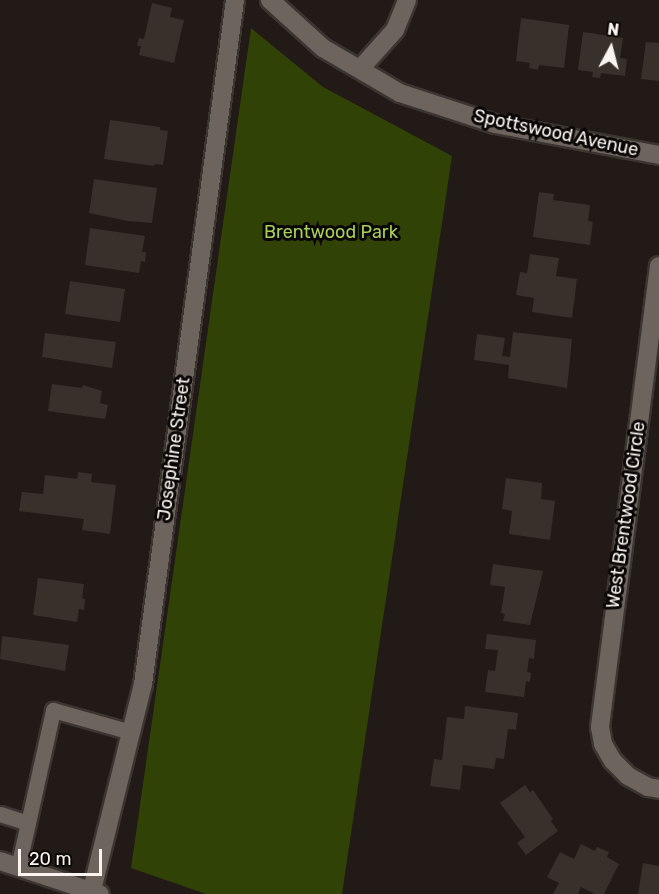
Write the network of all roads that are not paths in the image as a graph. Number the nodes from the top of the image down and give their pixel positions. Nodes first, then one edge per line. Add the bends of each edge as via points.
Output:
1 (235, 0) edge
2 (270, 0) edge
3 (407, 0) edge
4 (360, 69) junction
5 (659, 155) edge
6 (659, 267) edge
7 (131, 732) junction
8 (659, 789) edge
9 (0, 814) edge
10 (28, 823) junction
11 (0, 861) edge
12 (18, 867) junction
13 (94, 893) edge

1 - 7 street, Josephine Street via 143,684
2 - 4 street, Spottswood Avenue via 323,48
3 - 4 street via 395,30
4 - 5 street, Spottswood Avenue via 400,93 495,124
6 - 8 street, West Brentwood Circle via 600,711 603,744 613,761 628,776
7 - 10 lane via 53,710
7 - 13 street, Josephine Street
9 - 10 lane
10 - 12 lane
11 - 12 street
12 - 13 street

